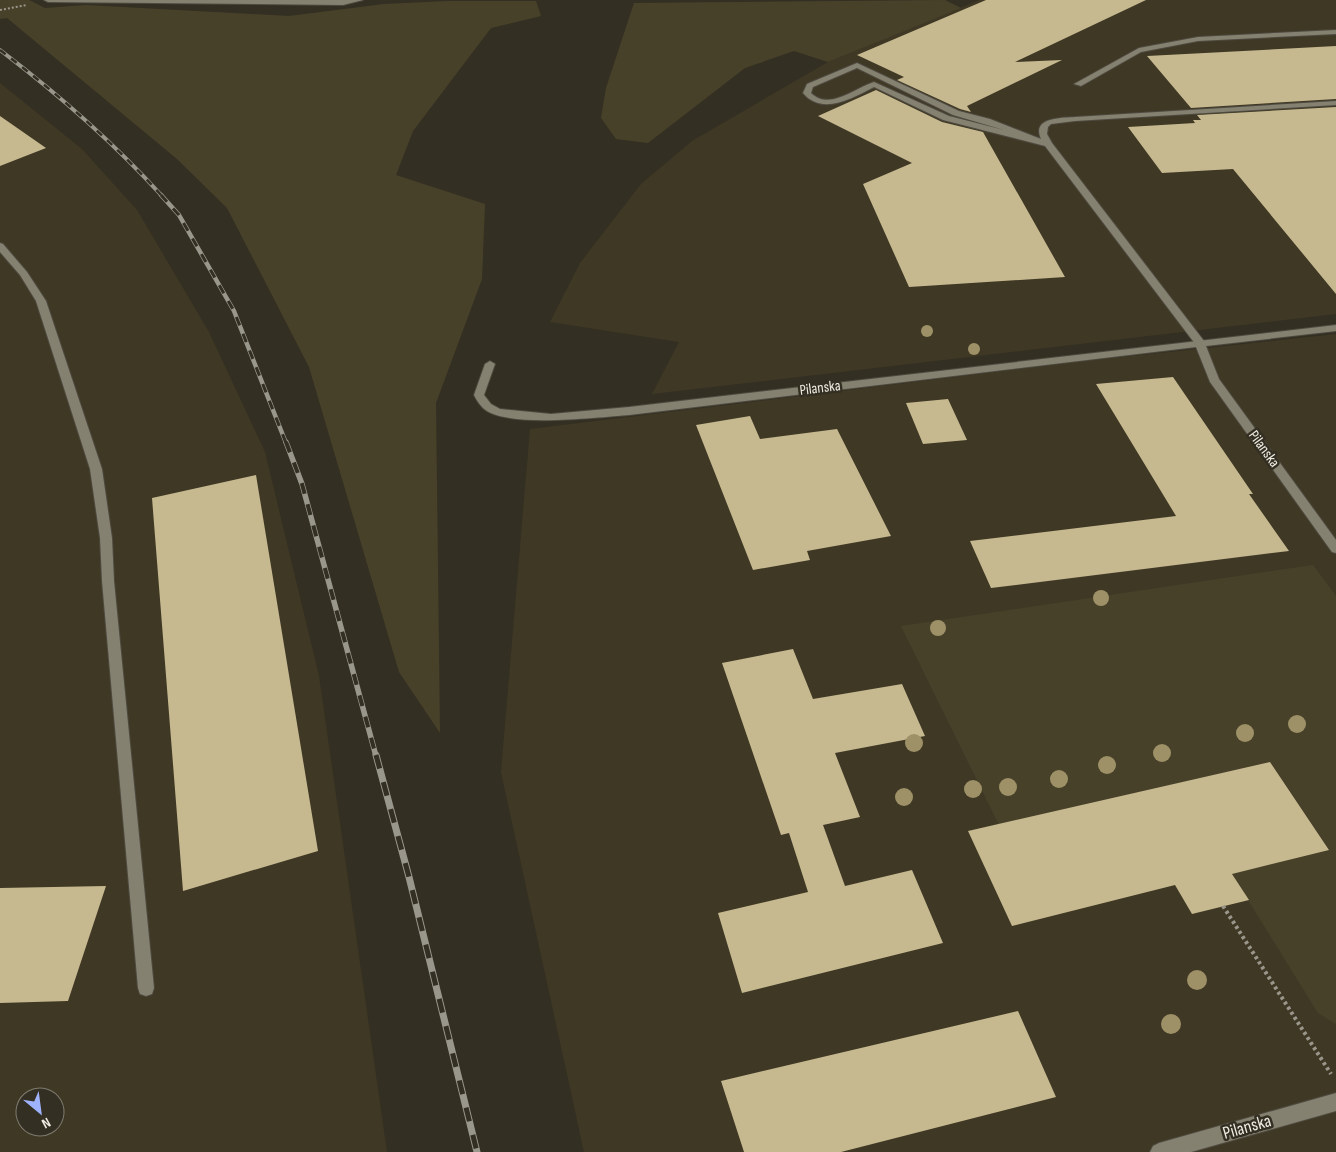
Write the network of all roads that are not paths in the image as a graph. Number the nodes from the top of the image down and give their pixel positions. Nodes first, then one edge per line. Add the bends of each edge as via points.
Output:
1 (48, 0) edge
2 (359, 0) edge
3 (279, 1) edge
4 (1336, 32) edge
5 (1078, 84) dead end
6 (1336, 103) edge
7 (1048, 144) junction
8 (0, 246) edge
9 (1336, 328) edge
10 (1200, 343) junction
11 (490, 364) dead end
12 (1336, 549) edge
13 (146, 988) dead end
14 (1336, 1102) edge
15 (1159, 1152) edge

1 - 3 street
2 - 3 street
4 - 5 street via 1198,39 1139,50
6 - 7 street via 1060,120 1044,126 1043,134
7 - 7 street via 956,113 857,65 810,86 807,93 818,101 828,102 874,84 946,118
7 - 10 street
8 - 13 street via 24,274 41,301 96,469 106,538
9 - 10 street, Pilanska
10 - 11 street, Pilanska via 551,418 498,412 487,406 479,395
10 - 12 street, Pilanska via 1214,380
14 - 15 street, Pilanska

